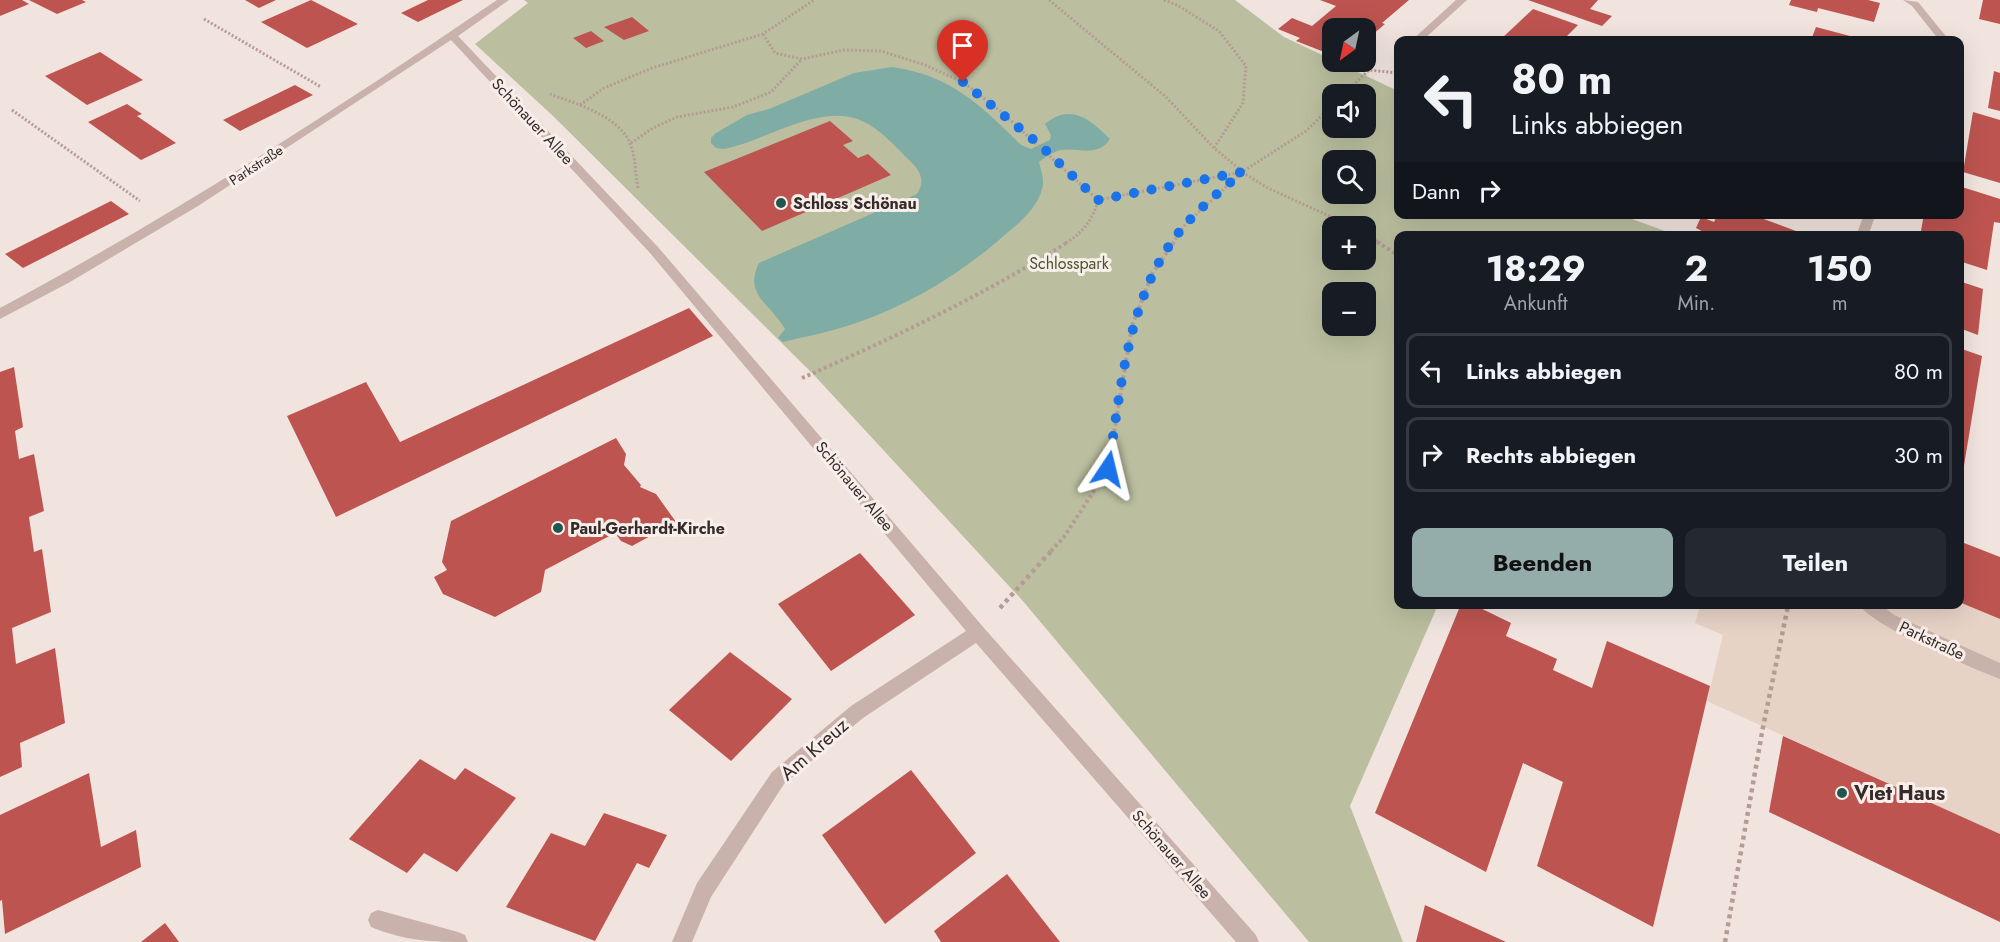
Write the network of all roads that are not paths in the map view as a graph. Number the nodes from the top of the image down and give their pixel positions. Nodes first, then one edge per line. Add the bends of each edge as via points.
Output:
1 (504, 0) edge
2 (1462, 0) edge
3 (1908, 0) edge
4 (453, 36) junction
5 (1422, 36) edge
6 (1941, 36) edge
7 (0, 314) edge
8 (1873, 609) edge
9 (978, 633) junction
10 (2000, 671) edge
11 (378, 920) dead end
12 (458, 942) edge
13 (682, 942) edge
14 (1249, 942) edge

1 - 4 street, Parkstraße
2 - 5 street
3 - 6 street
4 - 7 street, Parkstraße via 168,221
4 - 9 street, Schönauer Allee via 654,250
8 - 10 street, Parkstraße via 1888,620
9 - 13 street, Am Kreuz via 856,712 778,778 704,890
9 - 14 street, Schönauer Allee
11 - 12 street

